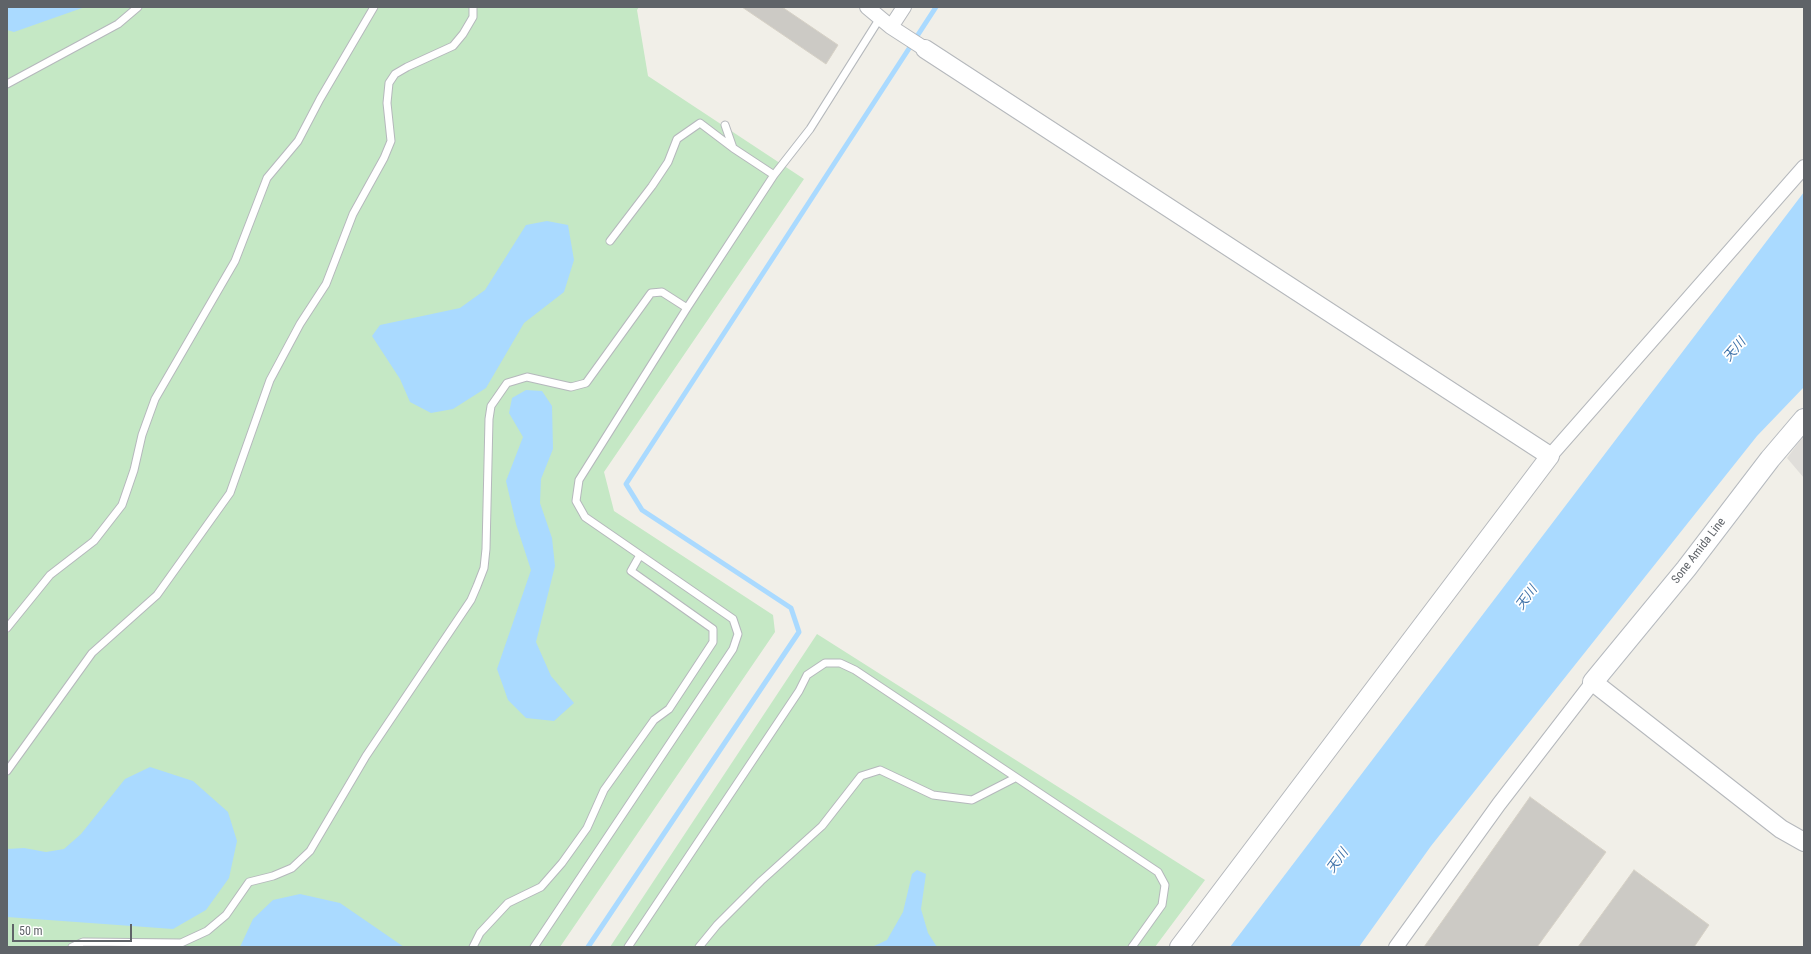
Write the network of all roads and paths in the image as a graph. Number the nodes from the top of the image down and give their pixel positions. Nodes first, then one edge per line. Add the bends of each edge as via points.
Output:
1 (138, 7) edge
2 (374, 7) edge
3 (473, 7) edge
4 (867, 7) edge
5 (904, 7) edge
6 (880, 18) junction
7 (891, 27) junction
8 (926, 49) joint
9 (7, 84) edge
10 (725, 125) dead end
11 (733, 148) junction
12 (1804, 167) edge
13 (774, 175) junction
14 (610, 242) dead end
15 (687, 308) junction
16 (1804, 419) edge
17 (1550, 456) junction
18 (640, 556) junction
19 (7, 628) edge
20 (1593, 682) junction
21 (7, 771) edge
22 (1015, 778) junction
23 (1804, 842) edge
24 (72, 947) edge
25 (473, 947) edge
26 (534, 947) edge
27 (628, 947) edge
28 (699, 947) edge
29 (1132, 947) edge
30 (1179, 947) edge
31 (1396, 947) edge

1 - 9 lane via 118,24
2 - 19 lane via 298,141 267,178 235,261 155,399 122,505 94,541 50,575
3 - 21 lane via 473,17 453,46 407,67 395,74 389,83 387,103 391,140 353,214 326,284 300,324 270,380 230,493 157,595 92,652
4 - 6 street
5 - 7 street
6 - 7 street
6 - 13 lane via 810,129
7 - 8 street
8 - 17 street
10 - 11 lane
11 - 13 lane
11 - 14 lane via 700,123 677,139 668,162
12 - 17 street
13 - 15 lane
15 - 18 lane via 579,480 576,501 585,517
15 - 24 lane via 662,292 651,293 586,383 571,387 527,377 507,382 491,406 489,419 486,549 484,568 477,586 471,600 366,756 310,851 292,868 249,882 226,915 208,931 181,943 83,942
16 - 20 main road, Sone Amida Line via 1770,459 1708,542
17 - 30 street
18 - 25 lane via 631,571 714,629 713,642 670,709 654,720 604,790 587,828 562,863 541,887 508,903 480,933
18 - 26 lane via 733,619 738,634 733,649
20 - 23 street via 1781,829
20 - 31 street via 1499,804
22 - 27 lane via 855,670 840,663 825,663 808,675
22 - 28 lane via 972,800 933,795 880,770 861,776 822,826 761,881
22 - 29 lane via 1158,872 1165,885 1162,905

